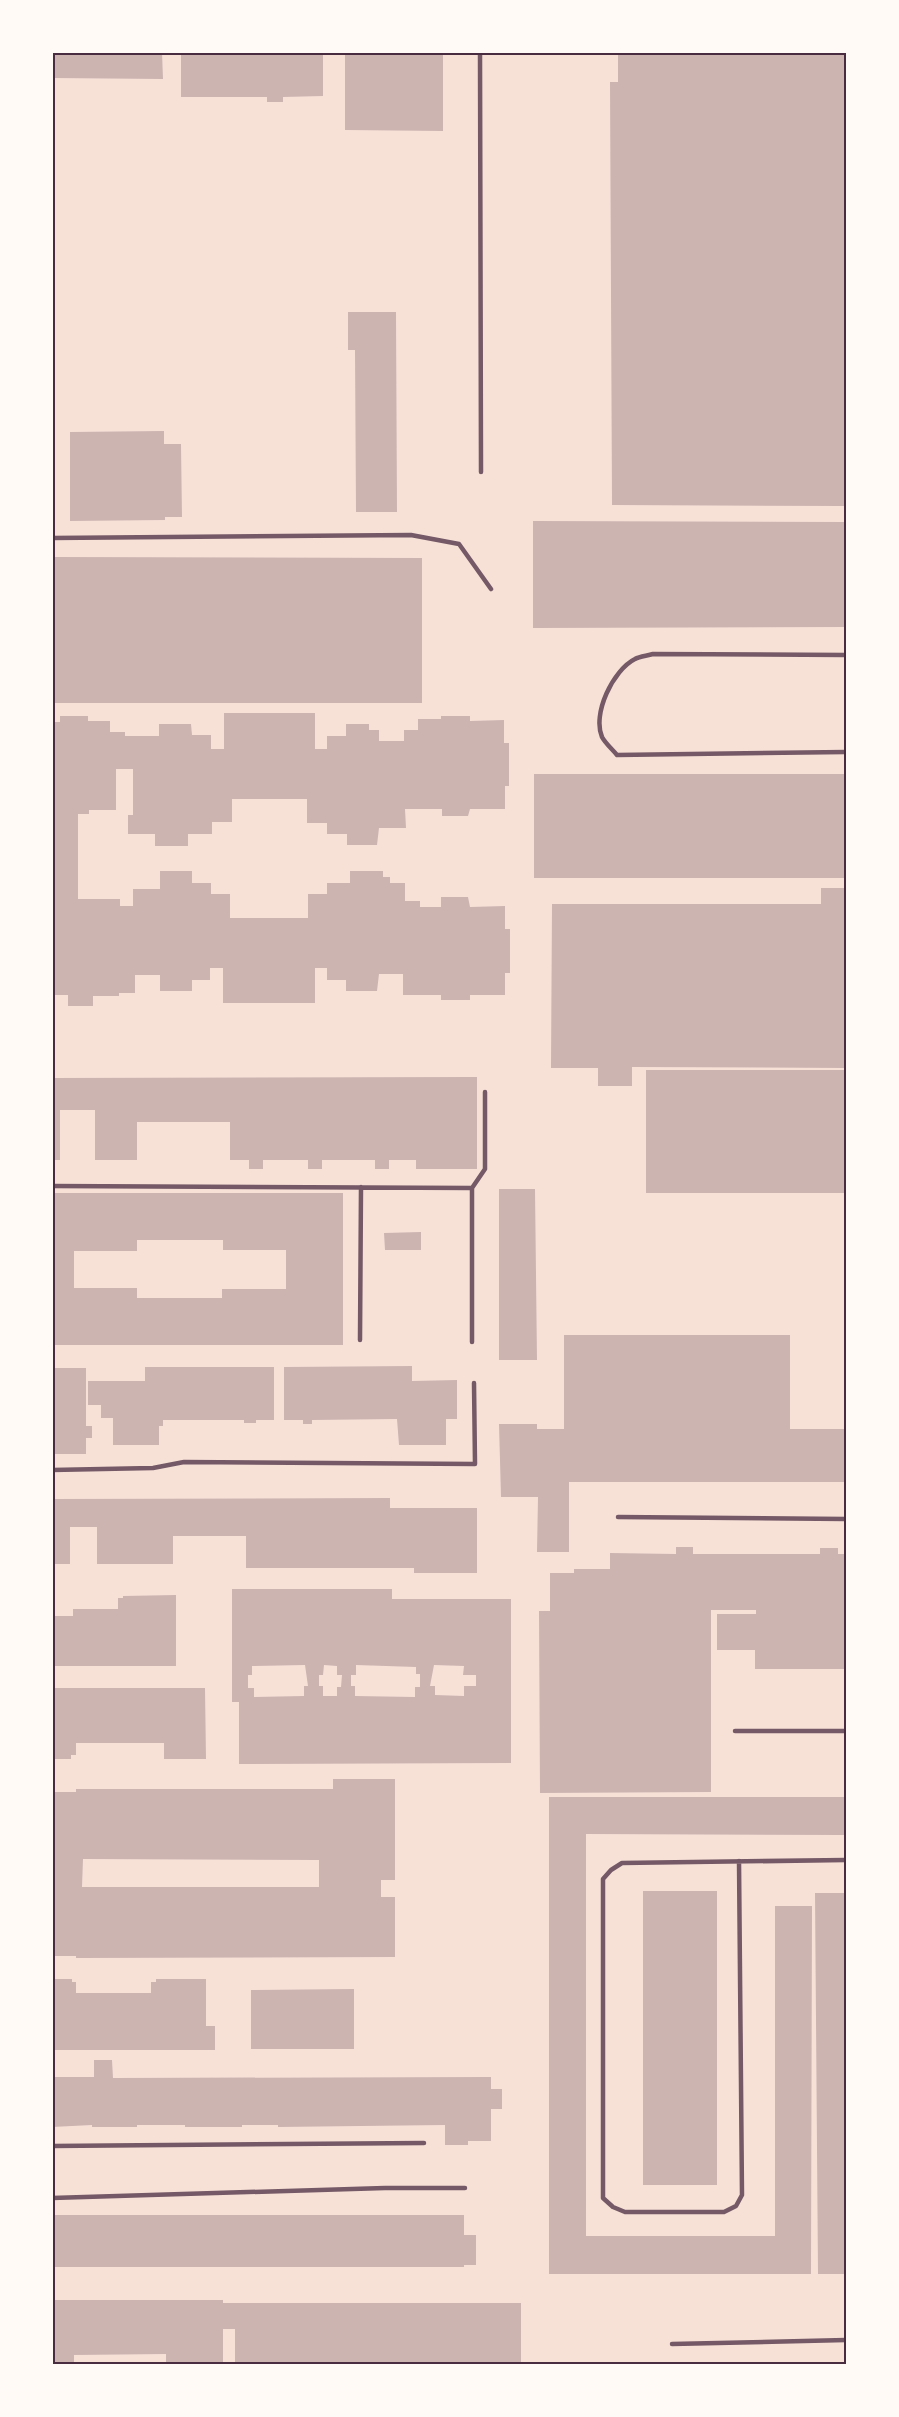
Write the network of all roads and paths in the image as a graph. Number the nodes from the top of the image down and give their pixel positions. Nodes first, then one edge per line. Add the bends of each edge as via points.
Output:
1 (480, 52) edge
2 (481, 472) dead end
3 (52, 538) edge
4 (491, 589) dead end
5 (846, 655) edge
6 (846, 752) edge
7 (486, 1092) dead end
8 (52, 1186) edge
9 (361, 1187) junction
10 (472, 1188) junction
11 (360, 1340) dead end
12 (472, 1342) dead end
13 (474, 1383) dead end
14 (52, 1470) edge
15 (618, 1517) dead end
16 (846, 1519) edge
17 (735, 1731) dead end
18 (846, 1731) edge
19 (846, 1860) edge
20 (739, 1861) junction
21 (424, 2144) dead end
22 (52, 2146) edge
23 (465, 2188) dead end
24 (52, 2198) edge
25 (846, 2340) edge
26 (672, 2344) dead end

1 - 2 lane
3 - 4 lane via 411,535 459,544
5 - 6 lane via 653,654 635,659 619,671 606,692 601,712 602,736 617,755
7 - 10 lane via 485,1169
8 - 9 lane
9 - 10 lane
9 - 11 lane
10 - 12 lane
13 - 14 lane via 475,1464 184,1462 153,1468
15 - 16 lane
17 - 18 lane
19 - 20 lane
20 - 20 lane via 742,2195 736,2206 724,2212 625,2212 603,2198 603,1879 622,1863
21 - 22 lane
23 - 24 lane
25 - 26 lane

